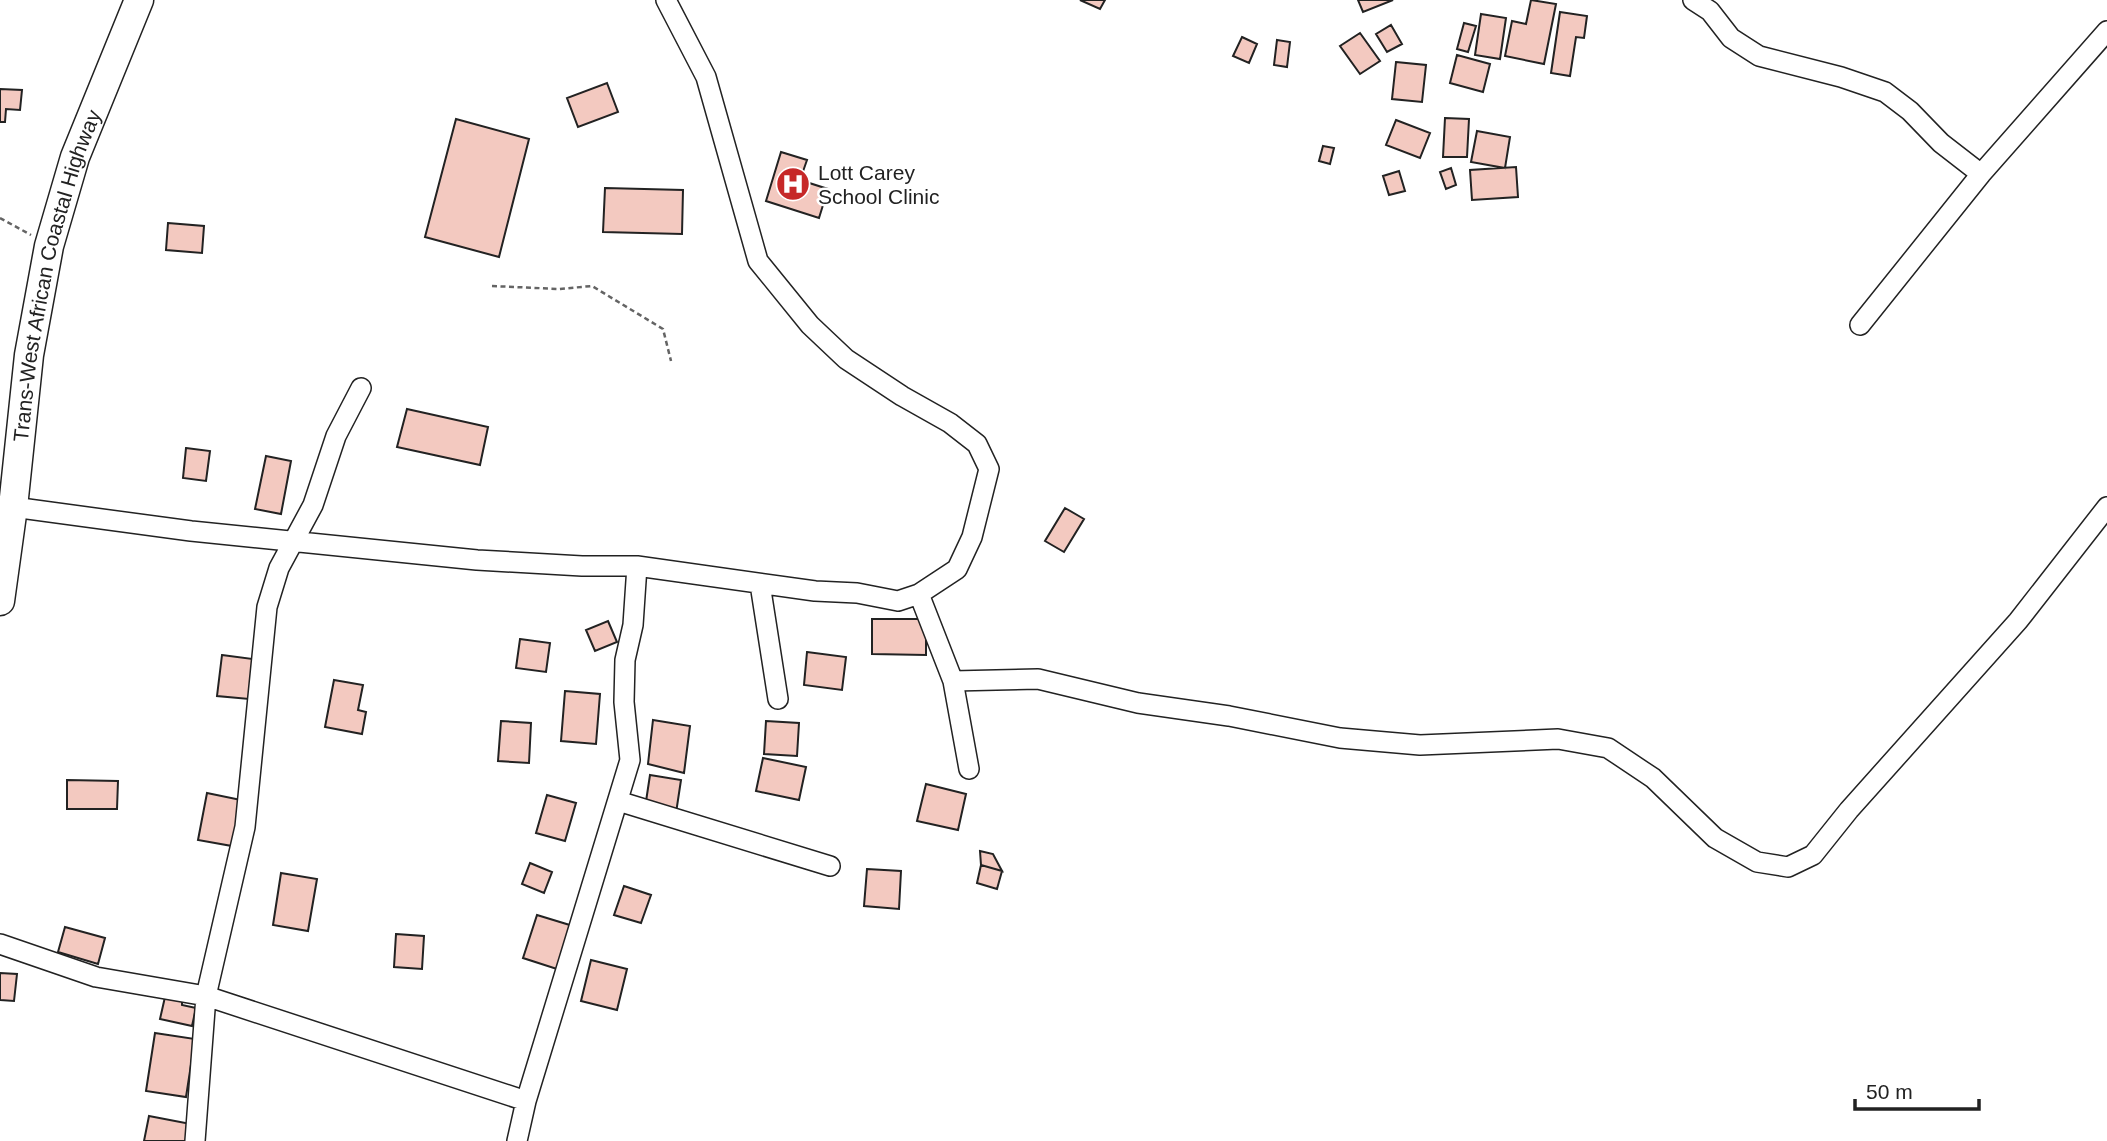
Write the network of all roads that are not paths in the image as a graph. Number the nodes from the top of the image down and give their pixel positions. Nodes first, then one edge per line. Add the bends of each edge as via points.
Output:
1 (139, 0) edge
2 (666, 0) edge
3 (1693, 0) edge
4 (2107, 31) edge
5 (1981, 174) junction
6 (1860, 325) dead end
7 (361, 388) dead end
8 (13, 506) junction
9 (2107, 507) edge
10 (293, 541) junction
11 (637, 566) junction
12 (760, 584) junction
13 (919, 594) junction
14 (0, 601) edge
15 (953, 681) junction
16 (778, 699) dead end
17 (969, 769) dead end
18 (618, 801) junction
19 (830, 866) dead end
20 (0, 944) edge
21 (206, 996) junction
22 (526, 1101) junction
23 (195, 1141) edge
24 (517, 1141) edge

1 - 8 highway, Trans-West African Coastal Highway via 75,157 50,246 29,355
2 - 13 street via 706,77 758,261 810,325 846,359 968,437 977,444 989,469 972,537 957,569
3 - 5 street via 1710,11 1731,38 1759,56 1885,92
4 - 5 street
5 - 6 street
7 - 10 street via 336,436 313,505
8 - 10 street
8 - 14 highway, Trans-West African Coastal Highway
9 - 15 street via 2018,621 1813,855 1788,867 1758,862 1715,838 1653,778 1608,748 1558,739 1420,745 1340,738 1138,703 1038,679
10 - 11 street via 477,560
10 - 21 street via 267,607 245,827
11 - 12 street
11 - 18 street via 633,625 625,660 630,760
12 - 13 street via 898,601
12 - 16 street
13 - 15 street
15 - 17 street
18 - 19 street
18 - 22 street
20 - 21 street via 96,977
21 - 22 street
21 - 23 street
22 - 24 street

